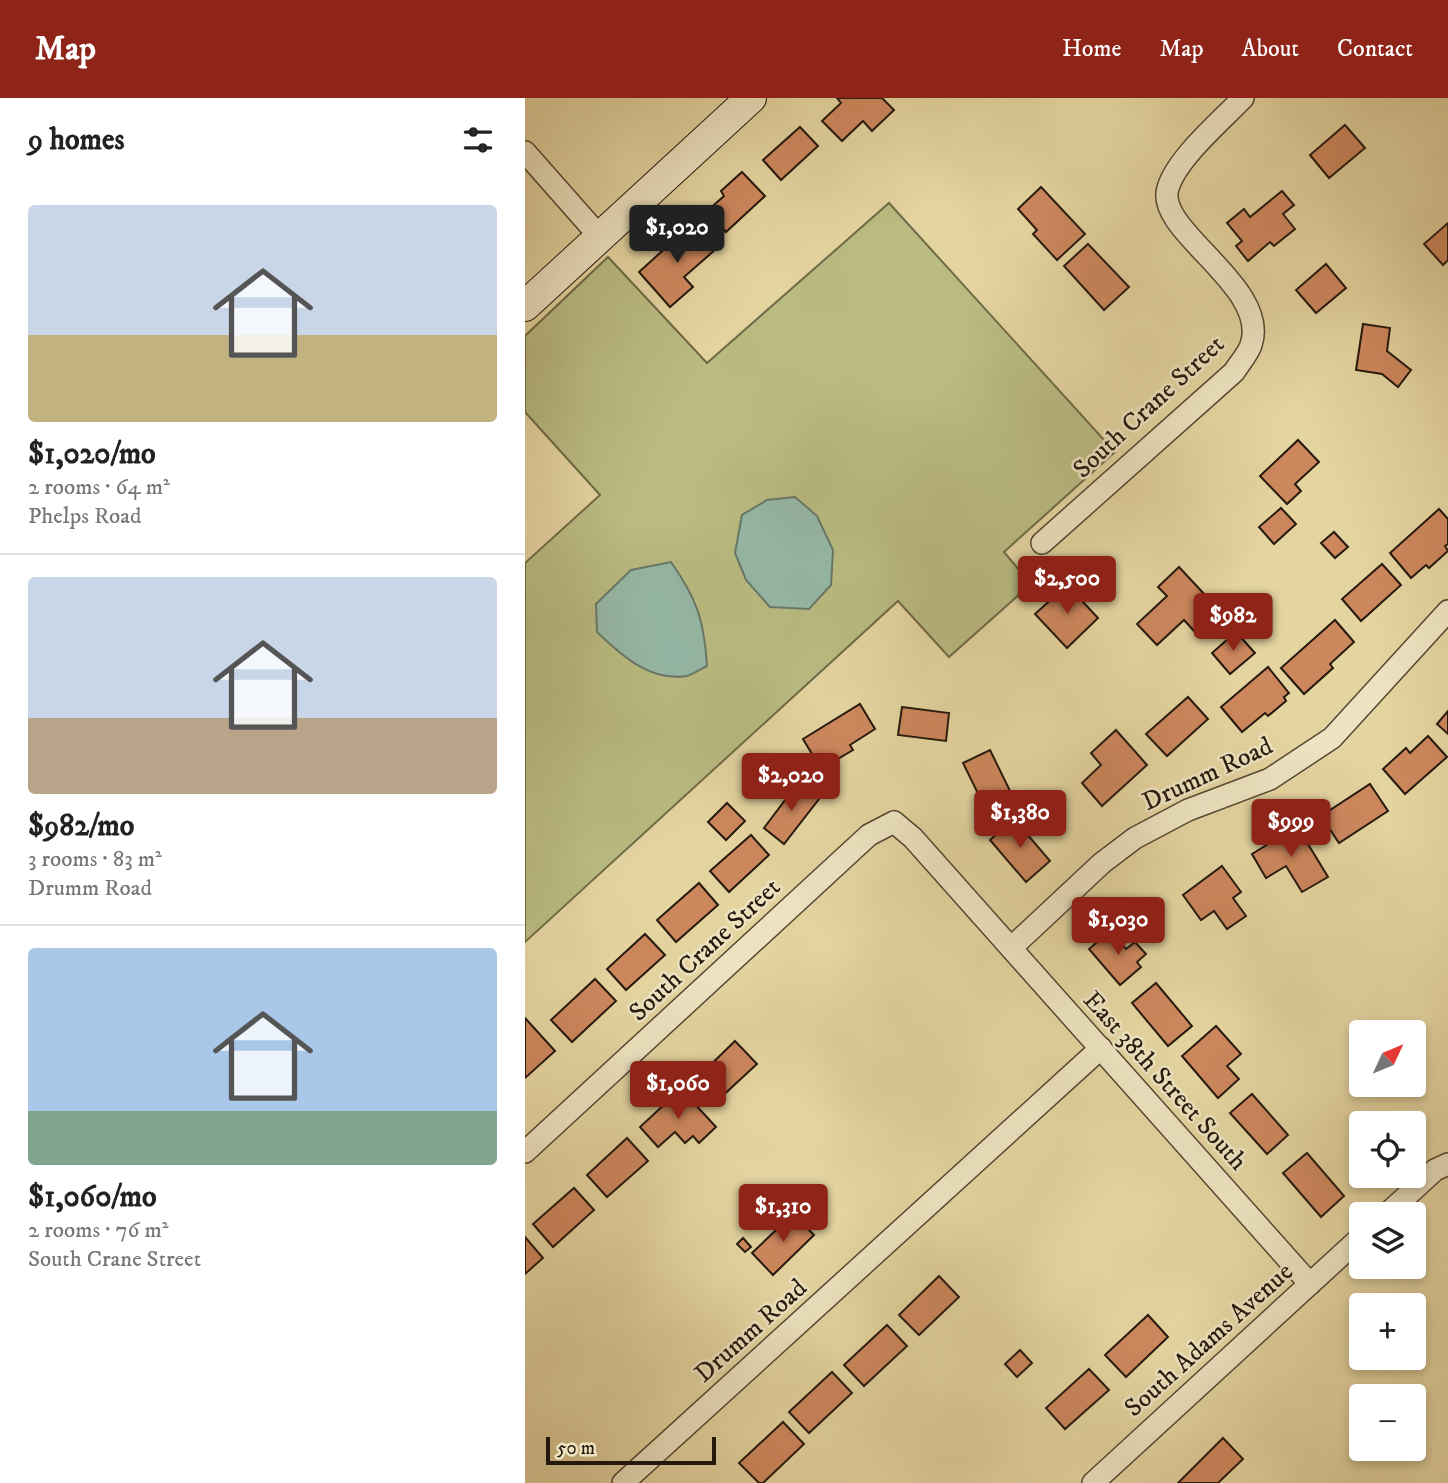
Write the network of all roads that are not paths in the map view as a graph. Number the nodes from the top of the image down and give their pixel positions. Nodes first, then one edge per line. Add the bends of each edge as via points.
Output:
1 (751, 98) edge
2 (1243, 98) edge
3 (525, 152) edge
4 (600, 237) junction
5 (525, 306) edge
6 (1042, 543) dead end
7 (1448, 611) edge
8 (894, 822) joint
9 (1011, 948) junction
10 (1101, 1048) junction
11 (525, 1152) edge
12 (1448, 1164) edge
13 (1400, 1202) edge
14 (1349, 1248) edge
15 (1310, 1284) junction
16 (623, 1483) edge
17 (1093, 1483) edge

1 - 4 street
2 - 6 street, South Crane Street via 1177,167 1166,190 1170,212 1254,316 1251,345 1234,372
3 - 4 street
4 - 5 street
7 - 9 street, Drumm Road via 1332,738 1270,779 1188,810 1135,838
8 - 9 street, East 38th Street South
8 - 11 street, South Crane Street via 869,835
9 - 10 street, East 38th Street South
10 - 15 street, East 38th Street South
10 - 16 street, Drumm Road
12 - 13 street
14 - 15 street, South Adams Avenue
15 - 17 street, South Adams Avenue

